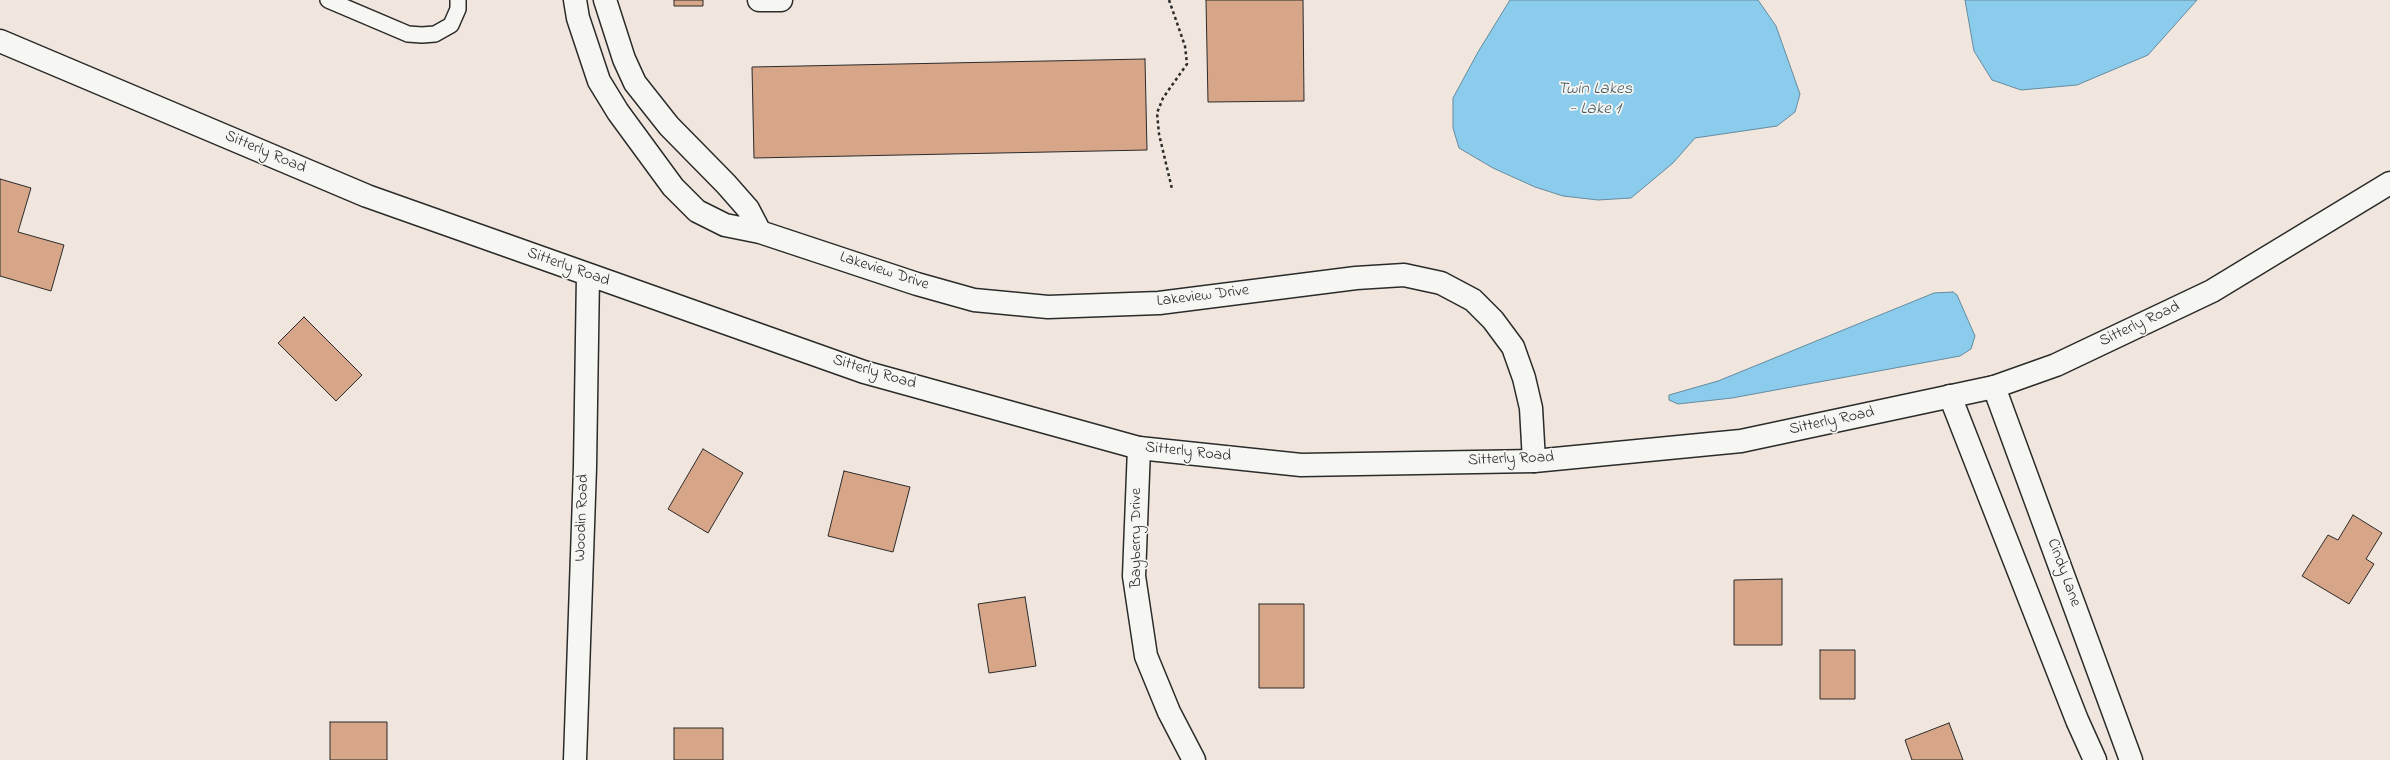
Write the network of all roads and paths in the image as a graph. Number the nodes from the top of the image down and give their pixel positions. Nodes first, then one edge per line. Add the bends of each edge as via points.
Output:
1 (328, 0) edge
2 (458, 0) edge
3 (575, 0) edge
4 (605, 0) edge
5 (759, 0) edge
6 (781, 0) edge
7 (1169, 0) edge
8 (362, 7) edge
9 (0, 41) edge
10 (2390, 184) edge
11 (1172, 189) dead end
12 (760, 232) junction
13 (588, 275) junction
14 (1994, 387) junction
15 (1950, 396) junction
16 (1138, 448) junction
17 (1534, 461) junction
18 (575, 760) edge
19 (1194, 760) edge
20 (2095, 760) edge
21 (2131, 760) edge

1 - 8 lane
2 - 8 lane via 458,9 451,24 435,34 422,35 408,34
3 - 12 street, Lakeview Drive via 578,18 599,81 618,112 673,187 697,211 725,225
4 - 12 street via 624,59 635,82 669,126 748,209
5 - 6 street
7 - 11 path via 1185,46 1187,64 1163,98 1157,113 1159,134
9 - 13 street, Sitterly Road via 367,196
10 - 14 street, Sitterly Road via 2212,291 2056,365
12 - 17 street, Lakeview Drive via 917,284 974,300 1048,307 1159,303 1356,278 1404,275 1441,283 1473,300 1493,320 1513,348 1524,378 1530,408
13 - 16 street, Sitterly Road via 864,372
13 - 18 street, Woodin Road via 585,467
14 - 15 street, Sitterly Road
14 - 21 street, Cindy Lane
15 - 17 street, Sitterly Road via 1740,441
15 - 20 street
16 - 17 street, Sitterly Road via 1301,465
16 - 19 street, Bayberry Drive via 1134,576 1146,656 1169,712

